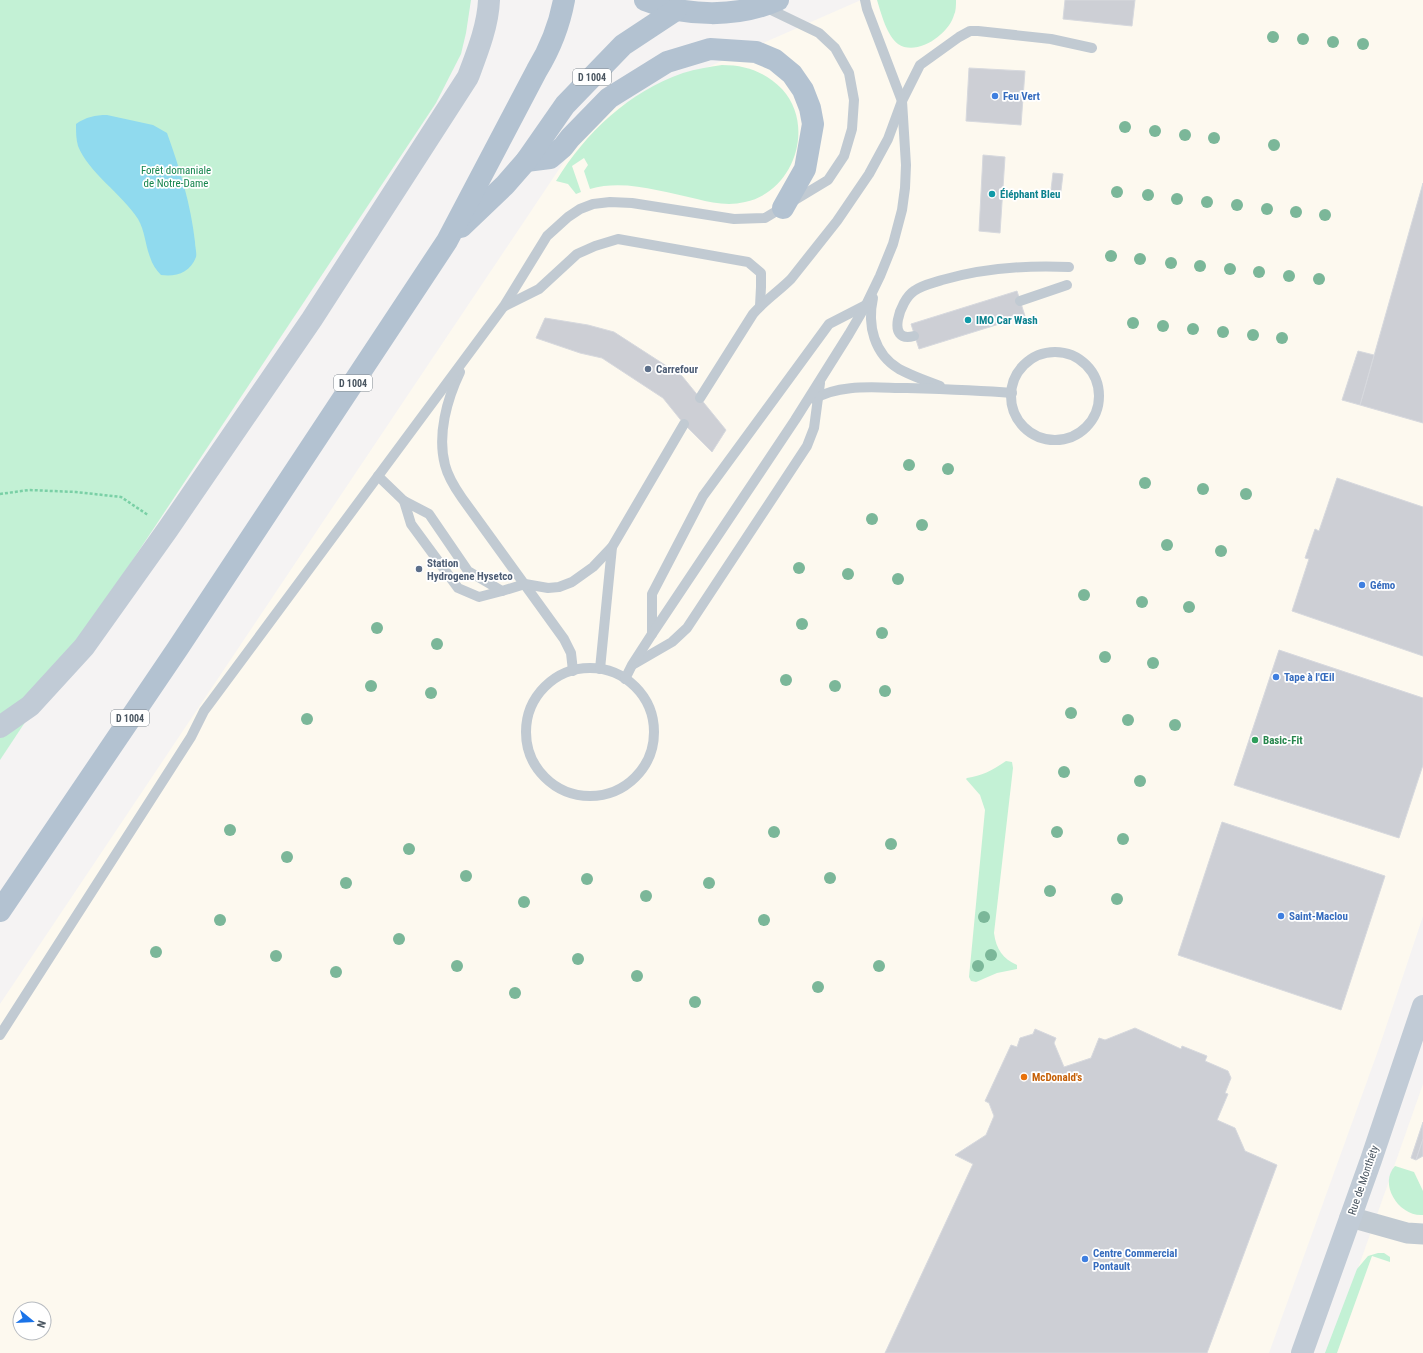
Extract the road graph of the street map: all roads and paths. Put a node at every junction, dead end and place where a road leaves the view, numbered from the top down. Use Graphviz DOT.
graph roads {
  1 [pos="489,0"];
  2 [pos="564,0"];
  3 [pos="645,0"];
  4 [pos="865,0"];
  5 [pos="770,3"];
  6 [pos="676,10"];
  7 [pos="1092,48"];
  8 [pos="902,101"];
  9 [pos="526,161"];
  10 [pos="783,208"];
  11 [pos="447,241"];
  12 [pos="889,255"];
  13 [pos="1069,267"];
  14 [pos="1067,285"];
  15 [pos="1020,301"];
  16 [pos="866,305"];
  17 [pos="504,306"];
  18 [pos="760,306"];
  19 [pos="914,336"];
  20 [pos="472,349"];
  21 [pos="820,380"];
  22 [pos="945,389"];
  23 [pos="1012,393"];
  24 [pos="818,397"];
  25 [pos="700,398"];
  26 [pos="795,420"];
  27 [pos="684,424"];
  28 [pos="378,476"];
  29 [pos="0,494"];
  30 [pos="404,501"];
  31 [pos="168,529"];
  32 [pos="612,547"];
  33 [pos="525,584"];
  34 [pos="502,591"];
  35 [pos="652,634"];
  36 [pos="632,665"];
  37 [pos="600,669"];
  38 [pos="573,670"];
  39 [pos="625,679"];
  40 [pos="0,727"];
  41 [pos="0,911"];
  42 [pos="1423,1006"];
  43 [pos="0,1035"];
  44 [pos="1350,1217"];
  45 [pos="1423,1234"];
  46 [pos="1302,1353"];
  1 -- 31 [label="street"];
  2 -- 11 [label="main road, D 1004"];
  3 -- 6 [label="main road"];
  4 -- 8 [label="lane"];
  5 -- 6 [label="main road"];
  5 -- 10 [label="lane"];
  6 -- 9 [label="main road, D 1004"];
  7 -- 8 [label="lane"];
  8 -- 12 [label="lane"];
  8 -- 18 [label="lane"];
  9 -- 10 [label="main road"];
  9 -- 11 [label="main road, D 1004"];
  10 -- 17 [label="lane"];
  11 -- 41 [label="main road, D 1004"];
  12 -- 16 [label="lane"];
  12 -- 22 [label="lane"];
  13 -- 19 [label="lane"];
  14 -- 15 [label="lane"];
  16 -- 21 [label="lane"];
  16 -- 35 [label="lane"];
  17 -- 18 [label="lane"];
  17 -- 20 [label="lane"];
  18 -- 25 [label="lane"];
  20 -- 28 [label="lane"];
  20 -- 33 [label="lane"];
  21 -- 24 [label="lane"];
  21 -- 26 [label="lane"];
  22 -- 23 [label="lane"];
  22 -- 24 [label="lane"];
  23 -- 23 [label="lane"];
  24 -- 26 [label="lane"];
  24 -- 36 [label="lane"];
  26 -- 35 [label="lane"];
  27 -- 32 [label="lane"];
  28 -- 30 [label="lane"];
  28 -- 43 [label="lane"];
  29 -- 31 [label="path"];
  30 -- 34 [label="lane"];
  30 -- 34 [label="lane"];
  31 -- 40 [label="street"];
  32 -- 33 [label="lane"];
  32 -- 37 [label="lane"];
  33 -- 34 [label="lane"];
  33 -- 38 [label="lane"];
  35 -- 36 [label="lane"];
  36 -- 39 [label="lane"];
  37 -- 38 [label="lane"];
  37 -- 39 [label="lane"];
  38 -- 39 [label="lane"];
  42 -- 44 [label="street, Rue de Monthéty"];
  44 -- 45 [label="street"];
  44 -- 46 [label="street, Rue de Monthéty"];
}
